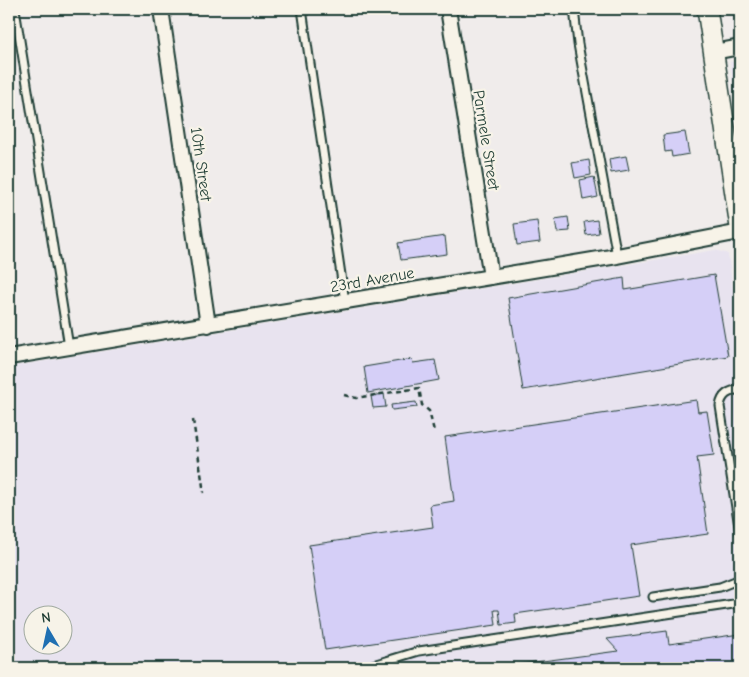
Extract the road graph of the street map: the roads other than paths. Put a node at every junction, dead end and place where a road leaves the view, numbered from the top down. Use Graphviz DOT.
graph roads {
  1 [pos="15,9"];
  2 [pos="161,9"];
  3 [pos="302,9"];
  4 [pos="448,9"];
  5 [pos="574,9"];
  6 [pos="707,9"];
  7 [pos="740,47"];
  8 [pos="714,52"];
  9 [pos="740,227"];
  10 [pos="740,232"];
  11 [pos="617,256"];
  12 [pos="491,277"];
  13 [pos="345,302"];
  14 [pos="208,325"];
  15 [pos="68,347"];
  16 [pos="9,357"];
  17 [pos="740,389"];
  18 [pos="740,533"];
  19 [pos="740,579"];
  20 [pos="652,597"];
  21 [pos="740,603"];
  22 [pos="363,668"];
  1 -- 15 [label="lane"];
  2 -- 14 [label="street, 10th Street"];
  3 -- 13 [label="lane"];
  4 -- 12 [label="street, Parmele Street"];
  5 -- 11 [label="lane"];
  6 -- 8 [label="main road"];
  7 -- 8 [label="street"];
  8 -- 9 [label="main road"];
  10 -- 11 [label="street, 23rd Avenue"];
  11 -- 12 [label="street, 23rd Avenue"];
  12 -- 13 [label="street, 23rd Avenue"];
  13 -- 14 [label="street, 23rd Avenue"];
  14 -- 15 [label="street, 23rd Avenue"];
  15 -- 16 [label="street, 23rd Avenue"];
  17 -- 18 [label="lane"];
  19 -- 20 [label="lane"];
  21 -- 22 [label="lane"];
}
